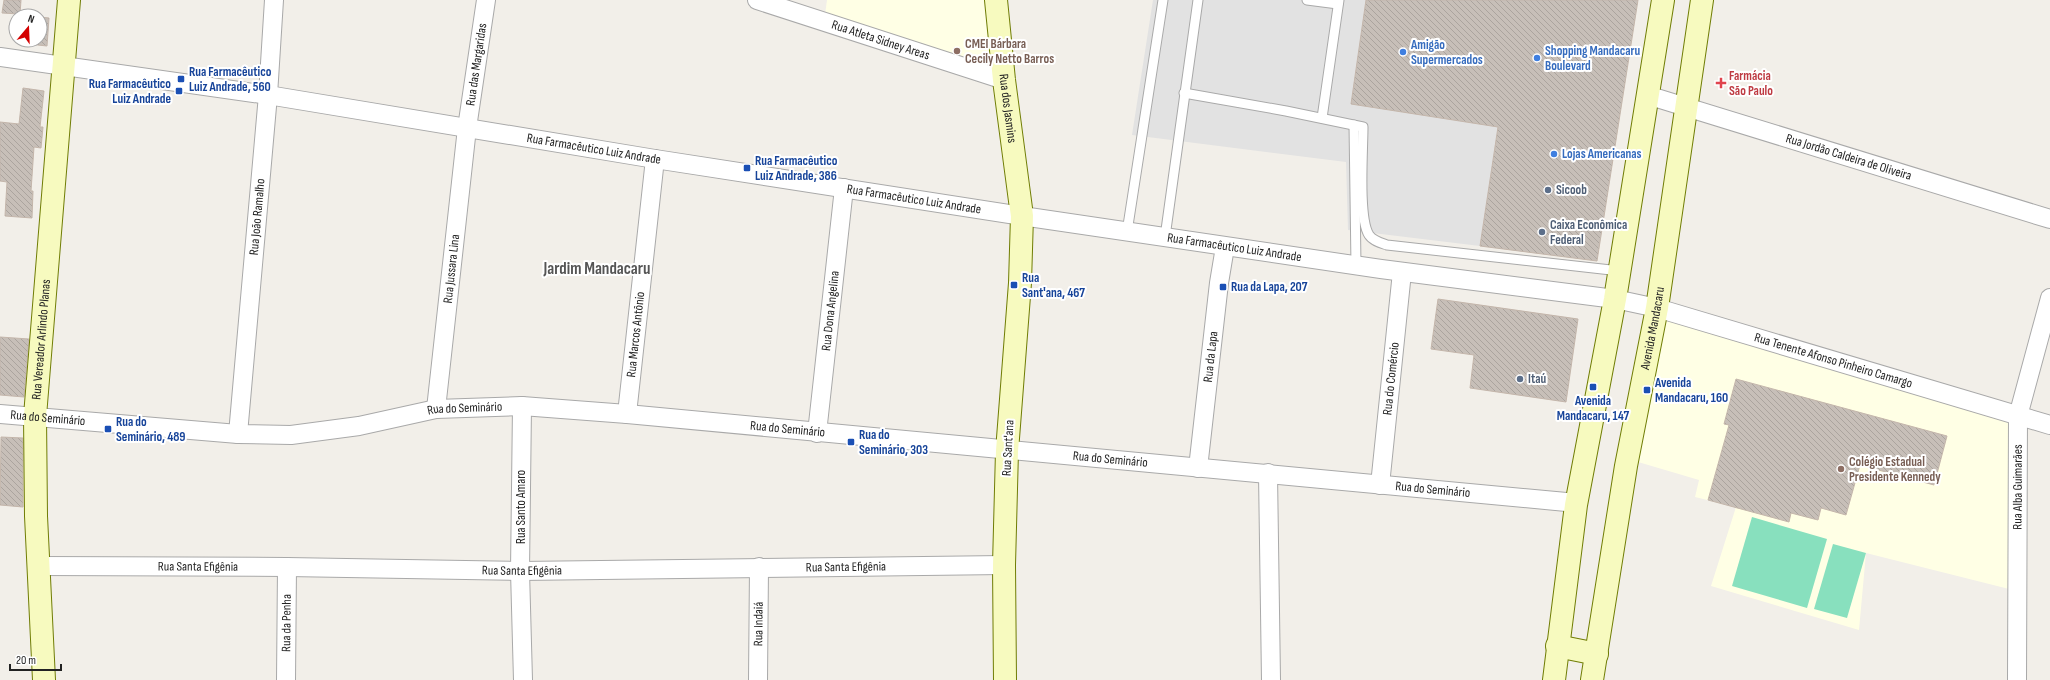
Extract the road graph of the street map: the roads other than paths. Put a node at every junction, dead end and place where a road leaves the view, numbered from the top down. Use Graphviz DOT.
graph roads {
  1 [pos="70,0"];
  2 [pos="274,0"];
  3 [pos="486,0"];
  4 [pos="757,0"];
  5 [pos="996,0"];
  6 [pos="1163,0"];
  7 [pos="1198,0"];
  8 [pos="1307,0"];
  9 [pos="1663,0"];
  10 [pos="1702,0"];
  11 [pos="1338,2"];
  12 [pos="0,57"];
  13 [pos="64,65"];
  14 [pos="1004,80"];
  15 [pos="1184,93"];
  16 [pos="268,95"];
  17 [pos="1648,95"];
  18 [pos="1687,107"];
  19 [pos="1322,118"];
  20 [pos="1354,125"];
  21 [pos="467,128"];
  22 [pos="655,159"];
  23 [pos="844,188"];
  24 [pos="1022,216"];
  25 [pos="2050,219"];
  26 [pos="1127,232"];
  27 [pos="1165,237"];
  28 [pos="1225,246"];
  29 [pos="1356,265"];
  30 [pos="1620,271"];
  31 [pos="1402,272"];
  32 [pos="2050,298"];
  33 [pos="1615,299"];
  34 [pos="1657,308"];
  35 [pos="522,406"];
  36 [pos="436,409"];
  37 [pos="0,414"];
  38 [pos="627,414"];
  39 [pos="36,416"];
  40 [pos="2018,416"];
  41 [pos="2050,425"];
  42 [pos="817,433"];
  43 [pos="238,434"];
  44 [pos="1007,451"];
  45 [pos="1198,468"];
  46 [pos="1268,473"];
  47 [pos="1380,485"];
  48 [pos="1577,503"];
  49 [pos="1004,565"];
  50 [pos="40,566"];
  51 [pos="287,567"];
  52 [pos="759,567"];
  53 [pos="520,571"];
  54 [pos="1558,646"];
  55 [pos="1597,654"];
  56 [pos="44,680"];
  57 [pos="286,680"];
  58 [pos="523,680"];
  59 [pos="758,680"];
  60 [pos="1005,680"];
  61 [pos="1271,680"];
  62 [pos="1554,680"];
  63 [pos="1592,680"];
  64 [pos="2017,680"];
  1 -- 13 [label="main road, Rua Vereador Arlindo Planas"];
  2 -- 16 [label="street, Rua João Ramalho"];
  3 -- 21 [label="street, Rua das Margaridas"];
  4 -- 14 [label="street, Rua Atleta Sidney Areas"];
  5 -- 14 [label="main road, Rua dos Jasmins"];
  6 -- 26 [label="lane"];
  7 -- 15 [label="lane"];
  8 -- 11 [label="lane"];
  9 -- 17 [label="main road"];
  10 -- 18 [label="main road, Avenida Mandacaru"];
  11 -- 19 [label="lane"];
  12 -- 13 [label="street, Rua Farmacêutico Luiz Andrade"];
  13 -- 16 [label="street, Rua Farmacêutico Luiz Andrade"];
  13 -- 39 [label="main road, Rua Vereador Arlindo Planas"];
  14 -- 24 [label="main road, Rua dos Jasmins"];
  15 -- 19 [label="lane"];
  15 -- 27 [label="lane"];
  16 -- 21 [label="street, Rua Farmacêutico Luiz Andrade"];
  16 -- 43 [label="street, Rua João Ramalho"];
  17 -- 18 [label="street, Rua Jordão Caldeira de Oliveira"];
  17 -- 30 [label="main road"];
  18 -- 25 [label="street, Rua Jordão Caldeira de Oliveira"];
  18 -- 34 [label="main road, Avenida Mandacaru"];
  19 -- 20 [label="lane"];
  20 -- 29 [label="lane"];
  20 -- 30 [label="lane"];
  21 -- 22 [label="street, Rua Farmacêutico Luiz Andrade"];
  21 -- 36 [label="street, Rua Jussara Lina"];
  22 -- 23 [label="street, Rua Farmacêutico Luiz Andrade"];
  22 -- 38 [label="street, Rua Marcos Antônio"];
  23 -- 24 [label="street, Rua Farmacêutico Luiz Andrade"];
  23 -- 42 [label="street, Rua Dona Angelina"];
  24 -- 26 [label="street, Rua Farmacêutico Luiz Andrade"];
  24 -- 44 [label="main road, Rua Sant'ana"];
  26 -- 27 [label="street, Rua Farmacêutico Luiz Andrade"];
  27 -- 28 [label="street, Rua Farmacêutico Luiz Andrade"];
  28 -- 29 [label="street, Rua Farmacêutico Luiz Andrade"];
  28 -- 45 [label="street, Rua da Lapa"];
  29 -- 31 [label="street, Rua Farmacêutico Luiz Andrade"];
  30 -- 33 [label="main road"];
  31 -- 33 [label="street, Rua Farmacêutico Luiz Andrade"];
  31 -- 47 [label="street, Rua do Comércio"];
  32 -- 40 [label="street, Rua Alba Guimarães"];
  33 -- 34 [label="street, Rua Tenente Afonso Pinheiro Camargo"];
  33 -- 48 [label="main road"];
  34 -- 40 [label="street, Rua Tenente Afonso Pinheiro Camargo"];
  34 -- 55 [label="main road, Avenida Mandacaru"];
  35 -- 36 [label="street, Rua do Seminário"];
  35 -- 38 [label="street, Rua do Seminário"];
  35 -- 53 [label="street, Rua Santo Amaro"];
  36 -- 43 [label="street, Rua do Seminário"];
  37 -- 39 [label="street, Rua do Seminário"];
  38 -- 42 [label="street, Rua do Seminário"];
  39 -- 43 [label="street, Rua do Seminário"];
  39 -- 50 [label="main road, Rua Vereador Arlindo Planas"];
  40 -- 41 [label="street, Rua Tenente Afonso Pinheiro Camargo"];
  40 -- 64 [label="street, Rua Alba Guimarães"];
  42 -- 44 [label="street, Rua do Seminário"];
  44 -- 45 [label="street, Rua do Seminário"];
  44 -- 49 [label="main road, Rua Sant'ana"];
  45 -- 46 [label="street, Rua do Seminário"];
  46 -- 47 [label="street, Rua do Seminário"];
  46 -- 61 [label="street"];
  47 -- 48 [label="street, Rua do Seminário"];
  48 -- 54 [label="main road"];
  49 -- 52 [label="street, Rua Santa Efigênia"];
  49 -- 60 [label="main road, Rua Sant'ana"];
  50 -- 51 [label="street, Rua Santa Efigênia"];
  50 -- 56 [label="main road, Rua Vereador Arlindo Planas"];
  51 -- 53 [label="street, Rua Santa Efigênia"];
  51 -- 57 [label="street, Rua da Penha"];
  52 -- 53 [label="street, Rua Santa Efigênia"];
  52 -- 59 [label="street, Rua Indaiá"];
  53 -- 58 [label="street, Rua Santo Amaro"];
  54 -- 55 [label="main road"];
  54 -- 62 [label="main road"];
  55 -- 63 [label="main road, Avenida Mandacaru"];
}
